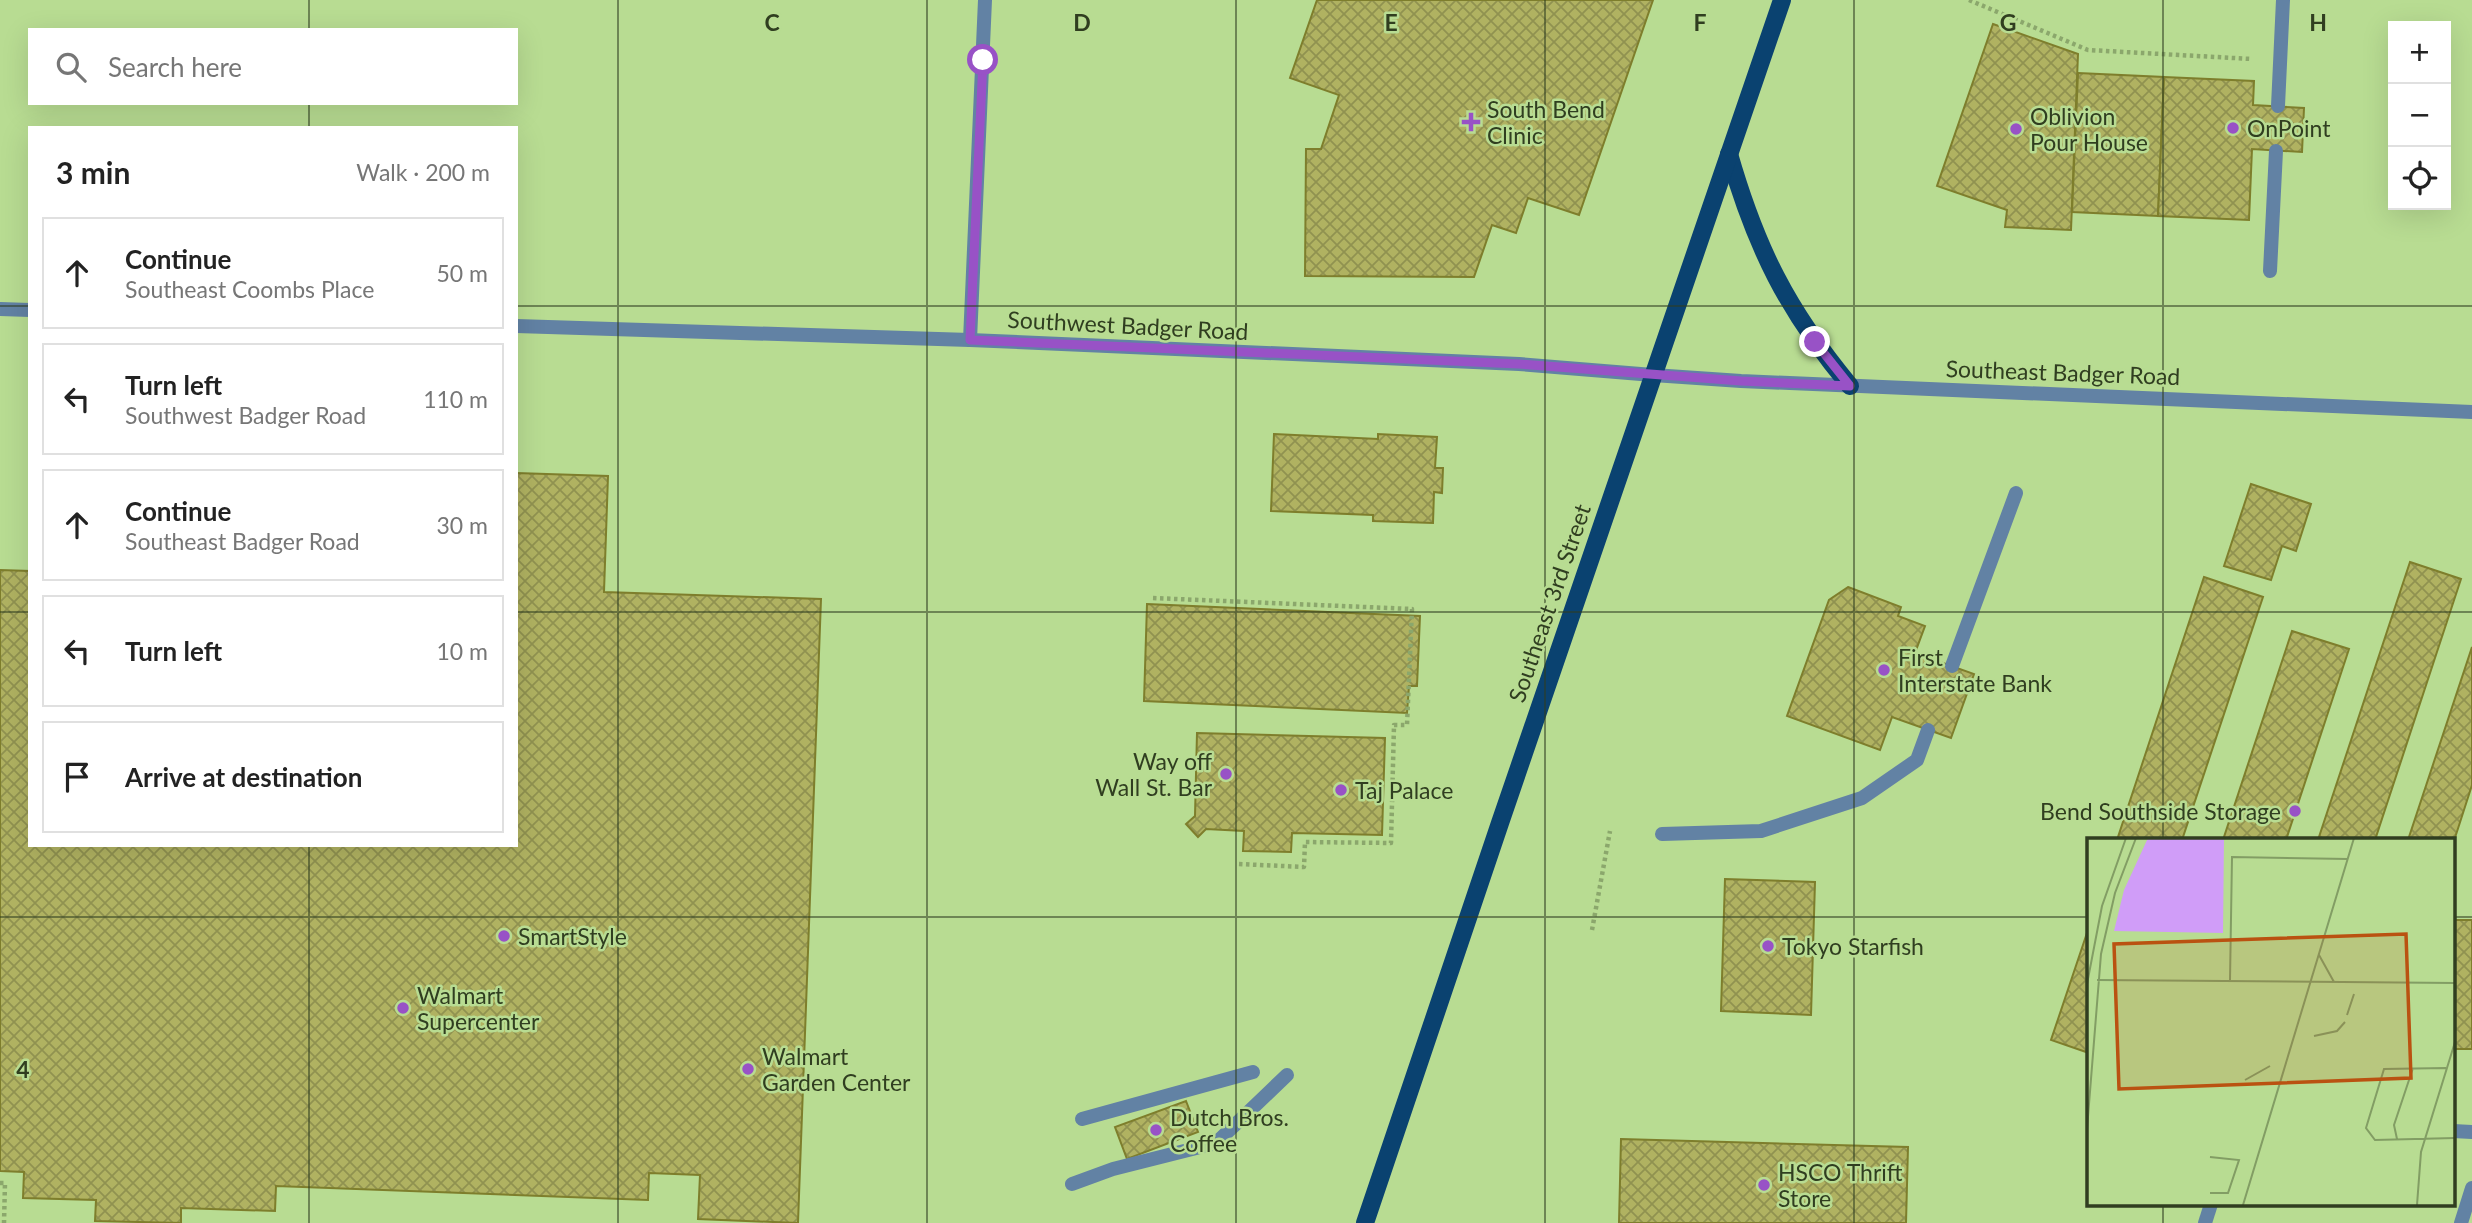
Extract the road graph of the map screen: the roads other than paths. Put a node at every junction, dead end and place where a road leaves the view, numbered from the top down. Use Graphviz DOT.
graph roads {
  1 [pos="985,0"];
  2 [pos="1782,0"];
  3 [pos="2283,0"];
  4 [pos="2278,106"];
  5 [pos="2276,151"];
  6 [pos="1729,154"];
  7 [pos="2270,271"];
  8 [pos="0,309"];
  9 [pos="28,310"];
  10 [pos="518,326"];
  11 [pos="970,340"];
  12 [pos="1653,374"];
  13 [pos="1850,386"];
  14 [pos="2472,412"];
  15 [pos="2016,493"];
  16 [pos="1952,666"];
  17 [pos="1928,730"];
  18 [pos="1662,834"];
  19 [pos="1253,1072"];
  20 [pos="1287,1075"];
  21 [pos="1082,1119"];
  22 [pos="2454,1130"];
  23 [pos="2472,1132"];
  24 [pos="1072,1184"];
  25 [pos="2472,1188"];
  26 [pos="2210,1206"];
  27 [pos="1365,1223"];
  28 [pos="2205,1223"];
  29 [pos="2461,1223"];
  1 -- 11 [label="street"];
  2 -- 6 [label="main road, Southeast 3rd Street"];
  3 -- 4 [label="street"];
  5 -- 7 [label="street"];
  6 -- 12 [label="main road, Southeast 3rd Street"];
  6 -- 13 [label="main road"];
  8 -- 9 [label="street"];
  10 -- 11 [label="street, Southwest Badger Road"];
  11 -- 12 [label="street, Southwest Badger Road"];
  12 -- 13 [label="street, Southeast Badger Road"];
  12 -- 27 [label="main road, Southeast 3rd Street"];
  13 -- 14 [label="street, Southeast Badger Road"];
  15 -- 16 [label="street"];
  17 -- 18 [label="street"];
  19 -- 21 [label="street"];
  20 -- 24 [label="street"];
  22 -- 23 [label="street"];
  25 -- 29 [label="street"];
  26 -- 28 [label="street"];
}
